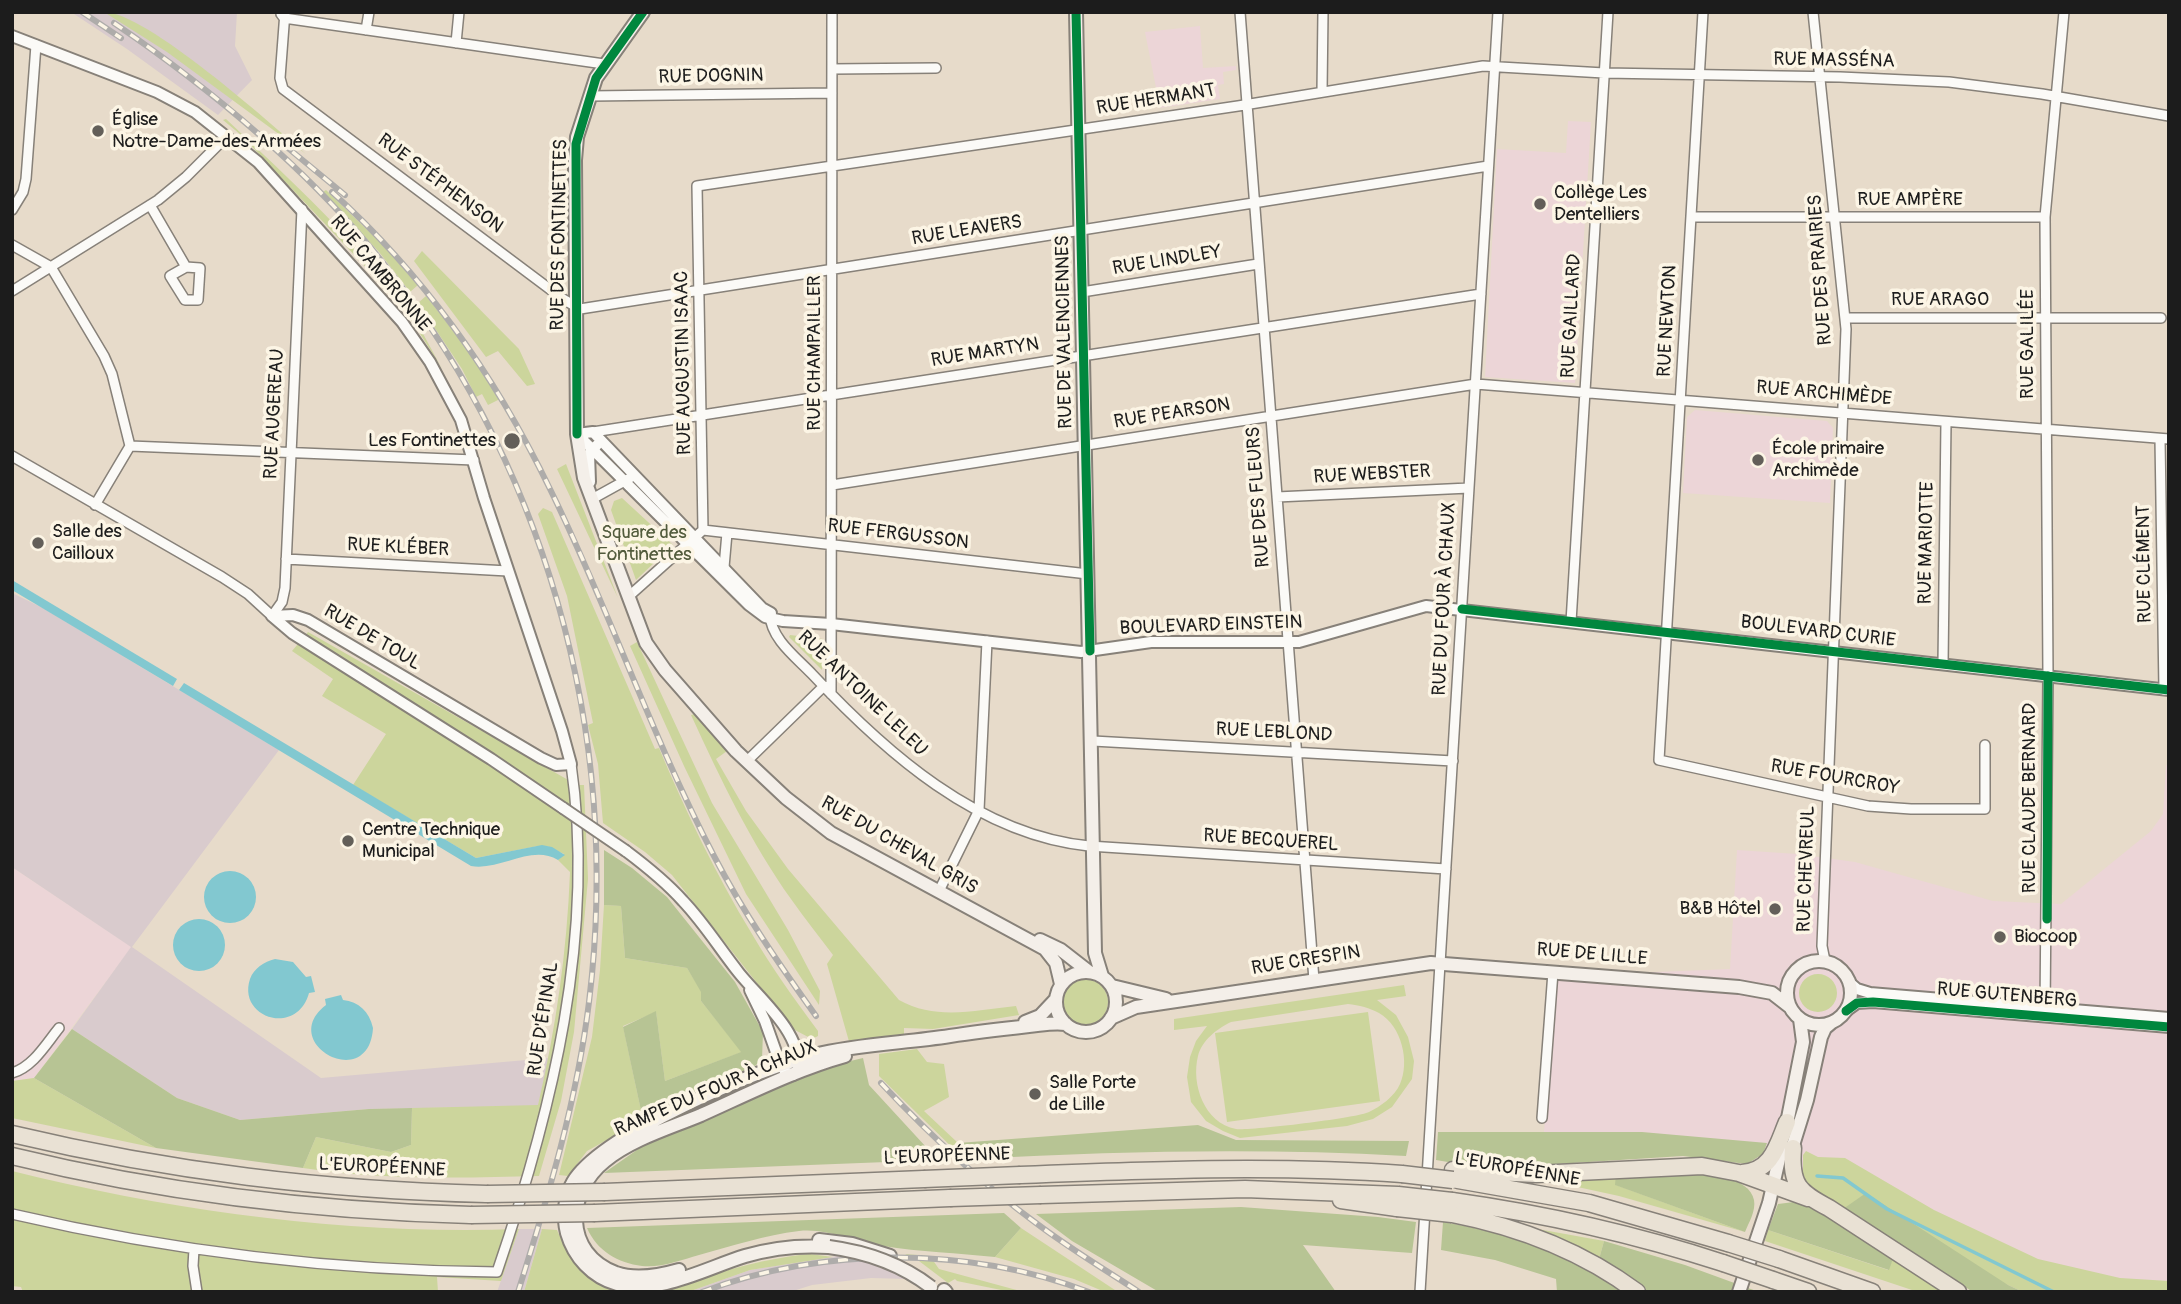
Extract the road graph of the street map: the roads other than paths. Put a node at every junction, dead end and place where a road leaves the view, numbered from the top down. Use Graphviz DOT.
graph roads {
  1 [pos="369,12"];
  2 [pos="459,12"];
  3 [pos="643,12"];
  4 [pos="832,12"];
  5 [pos="1076,12"];
  6 [pos="1240,12"];
  7 [pos="1323,12"];
  8 [pos="1498,12"];
  9 [pos="1608,12"];
  10 [pos="1703,12"];
  11 [pos="1813,12"];
  12 [pos="2064,12"];
  13 [pos="283,14"];
  14 [pos="366,30"];
  15 [pos="12,36"];
  16 [pos="456,43"];
  17 [pos="36,45"];
  18 [pos="604,64"];
  19 [pos="1495,66"];
  20 [pos="936,68"];
  21 [pos="832,69"];
  22 [pos="1604,72"];
  23 [pos="1700,75"];
  24 [pos="1820,78"];
  25 [pos="1322,92"];
  26 [pos="832,93"];
  27 [pos="590,96"];
  28 [pos="2056,97"];
  29 [pos="1247,104"];
  30 [pos="2169,116"];
  31 [pos="1079,130"];
  32 [pos="227,136"];
  33 [pos="833,165"];
  34 [pos="1489,166"];
  35 [pos="697,186"];
  36 [pos="1254,203"];
  37 [pos="150,205"];
  38 [pos="302,209"];
  39 [pos="12,210"];
  40 [pos="1692,217"];
  41 [pos="1835,217"];
  42 [pos="2045,217"];
  43 [pos="1081,230"];
  44 [pos="12,245"];
  45 [pos="1258,264"];
  46 [pos="51,267"];
  47 [pos="186,267"];
  48 [pos="833,270"];
  49 [pos="12,291"];
  50 [pos="701,291"];
  51 [pos="1082,292"];
  52 [pos="1481,294"];
  53 [pos="576,308"];
  54 [pos="1845,318"];
  55 [pos="2046,318"];
  56 [pos="2161,318"];
  57 [pos="1264,327"];
  58 [pos="1083,356"];
  59 [pos="1476,384"];
  60 [pos="1585,393"];
  61 [pos="832,394"];
  62 [pos="1681,400"];
  63 [pos="1843,414"];
  64 [pos="703,415"];
  65 [pos="1271,417"];
  66 [pos="1946,422"];
  67 [pos="2047,430"];
  68 [pos="593,432"];
  69 [pos="578,434"];
  70 [pos="2164,439"];
  71 [pos="598,445"];
  72 [pos="1084,445"];
  73 [pos="130,446"];
  74 [pos="291,453"];
  75 [pos="12,456"];
  76 [pos="474,460"];
  77 [pos="631,478"];
  78 [pos="832,485"];
  79 [pos="1469,488"];
  80 [pos="1277,497"];
  81 [pos="592,499"];
  82 [pos="95,505"];
  83 [pos="727,533"];
  84 [pos="696,537"];
  85 [pos="832,544"];
  86 [pos="286,559"];
  87 [pos="724,567"];
  88 [pos="508,571"];
  89 [pos="1088,574"];
  90 [pos="628,597"];
  91 [pos="1462,609"];
  92 [pos="272,616"];
  93 [pos="770,616"];
  94 [pos="1570,621"];
  95 [pos="831,624"];
  96 [pos="1667,633"];
  97 [pos="987,641"];
  98 [pos="1289,643"];
  99 [pos="1090,651"];
  100 [pos="1834,652"];
  101 [pos="653,655"];
  102 [pos="1943,664"];
  103 [pos="2048,676"];
  104 [pos="827,690"];
  105 [pos="2166,690"];
  106 [pos="1093,741"];
  107 [pos="1985,746"];
  108 [pos="1297,752"];
  109 [pos="1660,760"];
  110 [pos="747,761"];
  111 [pos="1453,761"];
  112 [pos="571,764"];
  113 [pos="1827,798"];
  114 [pos="979,810"];
  115 [pos="1094,847"];
  116 [pos="1305,860"];
  117 [pos="1446,869"];
  118 [pos="939,891"];
  119 [pos="1020,934"];
  120 [pos="1825,961"];
  121 [pos="1442,963"];
  122 [pos="1088,971"];
  123 [pos="1553,972"];
  124 [pos="741,975"];
  125 [pos="1102,976"];
  126 [pos="1791,978"];
  127 [pos="1314,980"];
  128 [pos="1850,983"];
  129 [pos="1061,984"];
  130 [pos="1112,986"];
  131 [pos="1739,987"];
  132 [pos="1055,1000"];
  133 [pos="1177,1000"];
  134 [pos="1790,1007"];
  135 [pos="1846,1011"];
  136 [pos="2045,1012"];
  137 [pos="1111,1018"];
  138 [pos="2169,1018"];
  139 [pos="1800,1019"];
  140 [pos="1834,1021"];
  141 [pos="1066,1024"];
  142 [pos="2169,1027"];
  143 [pos="59,1028"];
  144 [pos="1000,1029"];
  145 [pos="910,1042"];
  146 [pos="799,1059"];
  147 [pos="781,1066"];
  148 [pos="12,1073"];
  149 [pos="795,1074"];
  150 [pos="1542,1118"];
  151 [pos="1787,1122"];
  152 [pos="12,1134"];
  153 [pos="1793,1148"];
  154 [pos="12,1156"];
  155 [pos="1740,1173"];
  156 [pos="1453,1175"];
  157 [pos="1775,1185"];
  158 [pos="1808,1198"];
  159 [pos="1452,1207"];
  160 [pos="12,1214"];
  161 [pos="194,1249"];
  162 [pos="940,1290"];
  163 [pos="197,1292"];
  164 [pos="1420,1292"];
  165 [pos="1637,1292"];
  166 [pos="1739,1292"];
  167 [pos="1808,1292"];
  168 [pos="1872,1292"];
  169 [pos="1958,1292"];
  1 -- 14 [label="street"];
  2 -- 16 [label="street"];
  3 -- 18 [label="main road, RUE DES FONTINETTES"];
  4 -- 21 [label="street, RUE CHAMPAILLER"];
  5 -- 31 [label="main road, RUE DE VALENCIENNES"];
  6 -- 29 [label="street, RUE DES FLEURS"];
  7 -- 25 [label="street"];
  8 -- 19 [label="street, RUE DU FOUR À CHAUX"];
  9 -- 22 [label="street, RUE GAILLARD"];
  10 -- 23 [label="street, RUE NEWTON"];
  11 -- 24 [label="street, RUE DES PRAIRIES"];
  12 -- 28 [label="street, RUE GALILÉE"];
  13 -- 14 [label="street"];
  13 -- 53 [label="street, RUE STÉPHENSON"];
  14 -- 16 [label="street"];
  15 -- 17 [label="street, RUE CAMBRONNE"];
  16 -- 18 [label="street"];
  17 -- 32 [label="street, RUE CAMBRONNE"];
  17 -- 39 [label="street"];
  18 -- 27 [label="main road, RUE DES FONTINETTES"];
  19 -- 22 [label="street, RUE MASSÉNA"];
  19 -- 25 [label="street, RUE HERMANT"];
  19 -- 34 [label="street, RUE DU FOUR À CHAUX"];
  20 -- 21 [label="street"];
  21 -- 26 [label="street, RUE CHAMPAILLER"];
  22 -- 23 [label="street, RUE MASSÉNA"];
  22 -- 60 [label="street, RUE GAILLARD"];
  23 -- 24 [label="street, RUE MASSÉNA"];
  23 -- 40 [label="street, RUE NEWTON"];
  24 -- 28 [label="street, RUE MASSÉNA"];
  24 -- 41 [label="street, RUE DES PRAIRIES"];
  25 -- 29 [label="street, RUE HERMANT"];
  26 -- 27 [label="street, RUE DOGNIN"];
  26 -- 33 [label="street, RUE CHAMPAILLER"];
  27 -- 53 [label="main road, RUE DES FONTINETTES"];
  28 -- 30 [label="street, RUE MASSÉNA"];
  28 -- 42 [label="street, RUE GALILÉE"];
  29 -- 31 [label="street, RUE HERMANT"];
  29 -- 36 [label="street, RUE DES FLEURS"];
  31 -- 33 [label="street, RUE HERMANT"];
  31 -- 43 [label="main road, RUE DE VALENCIENNES"];
  32 -- 37 [label="street"];
  32 -- 38 [label="street, RUE CAMBRONNE"];
  33 -- 35 [label="street, RUE HERMANT"];
  33 -- 48 [label="street, RUE CHAMPAILLER"];
  34 -- 36 [label="street, RUE LEAVERS"];
  34 -- 52 [label="street, RUE DU FOUR À CHAUX"];
  35 -- 50 [label="street, RUE AUGUSTIN ISAAC"];
  36 -- 43 [label="street, RUE LEAVERS"];
  36 -- 45 [label="street, RUE DES FLEURS"];
  37 -- 46 [label="street"];
  37 -- 47 [label="street"];
  38 -- 74 [label="street, RUE AUGEREAU"];
  38 -- 76 [label="street, RUE CAMBRONNE"];
  40 -- 41 [label="street, RUE AMPÈRE"];
  40 -- 62 [label="street, RUE NEWTON"];
  41 -- 42 [label="street, RUE AMPÈRE"];
  41 -- 54 [label="street, RUE DES PRAIRIES"];
  42 -- 55 [label="street, RUE GALILÉE"];
  43 -- 48 [label="street, RUE LEAVERS"];
  43 -- 51 [label="main road, RUE DE VALENCIENNES"];
  44 -- 46 [label="street"];
  45 -- 51 [label="street, RUE LINDLEY"];
  45 -- 57 [label="street, RUE DES FLEURS"];
  46 -- 49 [label="street"];
  46 -- 73 [label="street"];
  48 -- 50 [label="street, RUE LEAVERS"];
  48 -- 61 [label="street, RUE CHAMPAILLER"];
  50 -- 53 [label="street, RUE LEAVERS"];
  50 -- 64 [label="street, RUE AUGUSTIN ISAAC"];
  51 -- 58 [label="main road, RUE DE VALENCIENNES"];
  52 -- 57 [label="street, RUE MARTYN"];
  52 -- 59 [label="street, RUE DU FOUR À CHAUX"];
  53 -- 69 [label="main road, RUE DES FONTINETTES"];
  54 -- 55 [label="street, RUE ARAGO"];
  54 -- 63 [label="street, RUE DES PRAIRIES"];
  55 -- 56 [label="street, RUE ARAGO"];
  55 -- 67 [label="street, RUE GALILÉE"];
  57 -- 58 [label="street, RUE MARTYN"];
  57 -- 65 [label="street, RUE DES FLEURS"];
  58 -- 61 [label="street, RUE MARTYN"];
  58 -- 72 [label="main road, RUE DE VALENCIENNES"];
  59 -- 60 [label="street, RUE ARCHIMÈDE"];
  59 -- 65 [label="street, RUE PEARSON"];
  59 -- 79 [label="street, RUE DU FOUR À CHAUX"];
  60 -- 62 [label="street, RUE ARCHIMÈDE"];
  60 -- 94 [label="street, RUE GAILLARD"];
  61 -- 64 [label="street, RUE MARTYN"];
  61 -- 78 [label="street, RUE CHAMPAILLER"];
  62 -- 63 [label="street, RUE ARCHIMÈDE"];
  62 -- 96 [label="street, RUE NEWTON"];
  63 -- 66 [label="street, RUE ARCHIMÈDE"];
  63 -- 100 [label="street, RUE DES PRAIRIES"];
  64 -- 68 [label="street, RUE MARTYN"];
  64 -- 84 [label="street, RUE AUGUSTIN ISAAC"];
  65 -- 72 [label="street, RUE PEARSON"];
  65 -- 80 [label="street, RUE DES FLEURS"];
  66 -- 67 [label="street, RUE ARCHIMÈDE"];
  66 -- 102 [label="street, RUE MARIOTTE"];
  67 -- 70 [label="street, RUE ARCHIMÈDE"];
  67 -- 103 [label="street, RUE GALILÉE"];
  68 -- 69 [label="street, RUE MARTYN"];
  68 -- 71 [label="street"];
  69 -- 71 [label="street"];
  69 -- 81 [label="main road, RUE DES FONTINETTES"];
  70 -- 105 [label="street, RUE CLÉMENT"];
  71 -- 77 [label="street"];
  71 -- 81 [label="street, RUE DES FONTINETTES"];
  72 -- 78 [label="street, RUE PEARSON"];
  72 -- 89 [label="main road, RUE DE VALENCIENNES"];
  73 -- 74 [label="street"];
  73 -- 82 [label="street"];
  74 -- 76 [label="street"];
  74 -- 86 [label="street, RUE AUGEREAU"];
  75 -- 82 [label="street"];
  76 -- 88 [label="street, RUE CAMBRONNE"];
  77 -- 81 [label="street"];
  77 -- 84 [label="street"];
  78 -- 85 [label="street, RUE CHAMPAILLER"];
  79 -- 80 [label="street, RUE WEBSTER"];
  79 -- 91 [label="street, RUE DU FOUR À CHAUX"];
  80 -- 98 [label="street, RUE DES FLEURS"];
  81 -- 90 [label="main road, RUE DES FONTINETTES"];
  82 -- 92 [label="street"];
  83 -- 84 [label="street, RUE FERGUSSON"];
  83 -- 85 [label="street, RUE FERGUSSON"];
  83 -- 87 [label="street"];
  84 -- 87 [label="street, RUE ANTOINE LELEU"];
  84 -- 90 [label="street"];
  84 -- 93 [label="street, RUE ANTOINE LELEU"];
  85 -- 89 [label="street, RUE FERGUSSON"];
  85 -- 95 [label="street, RUE CHAMPAILLER"];
  86 -- 88 [label="street, RUE KLÉBER"];
  86 -- 92 [label="street, RUE AUGEREAU"];
  87 -- 93 [label="street, RUE ANTOINE LELEU"];
  88 -- 112 [label="street, RUE CAMBRONNE"];
  89 -- 99 [label="main road, RUE DE VALENCIENNES"];
  90 -- 101 [label="main road, RUE DES FONTINETTES"];
  91 -- 94 [label="street, BOULEVARD CURIE"];
  91 -- 98 [label="street, BOULEVARD EINSTEIN"];
  91 -- 111 [label="street, RUE DU FOUR À CHAUX"];
  92 -- 112 [label="street, RUE DE TOUL"];
  92 -- 124 [label="street, bridge"];
  93 -- 95 [label="street, BOULEVARD EINSTEIN"];
  93 -- 104 [label="street, RUE ANTOINE LELEU"];
  94 -- 96 [label="street, BOULEVARD CURIE"];
  95 -- 97 [label="street, BOULEVARD EINSTEIN"];
  95 -- 104 [label="street, RUE CHAMPAILLER"];
  96 -- 100 [label="street, BOULEVARD CURIE"];
  96 -- 109 [label="street, RUE NEWTON"];
  97 -- 99 [label="street, BOULEVARD EINSTEIN"];
  97 -- 114 [label="street"];
  98 -- 99 [label="street, BOULEVARD EINSTEIN"];
  98 -- 108 [label="street, RUE DES FLEURS"];
  99 -- 106 [label="main road, RUE DE VALENCIENNES"];
  100 -- 102 [label="street, BOULEVARD CURIE"];
  100 -- 113 [label="street, RUE CHEVREUL"];
  101 -- 110 [label="main road, RUE DU CHEVAL GRIS"];
  102 -- 103 [label="street, BOULEVARD CURIE"];
  103 -- 105 [label="street, BOULEVARD CURIE"];
  103 -- 136 [label="street, RUE CLAUDE BERNARD"];
  104 -- 110 [label="street"];
  104 -- 114 [label="street, RUE ANTOINE LELEU"];
  106 -- 108 [label="street, RUE LEBLOND"];
  106 -- 115 [label="main road, RUE DE VALENCIENNES"];
  107 -- 113 [label="street, RUE FOURCROY"];
  108 -- 111 [label="street, RUE LEBLOND"];
  108 -- 116 [label="street, RUE DES FLEURS"];
  109 -- 113 [label="street, RUE FOURCROY"];
  110 -- 118 [label="main road, RUE DU CHEVAL GRIS"];
  111 -- 117 [label="street, RUE DU FOUR À CHAUX"];
  112 -- 161 [label="street, RUE D'ÉPINAL"];
  113 -- 120 [label="street, RUE CHEVREUL"];
  114 -- 115 [label="street, RUE ANTOINE LELEU"];
  114 -- 118 [label="street"];
  115 -- 116 [label="street, RUE BECQUEREL"];
  115 -- 125 [label="main road, RUE DE VALENCIENNES"];
  116 -- 117 [label="street, RUE BECQUEREL"];
  116 -- 127 [label="street, RUE DES FLEURS"];
  117 -- 121 [label="street, RUE DU FOUR À CHAUX"];
  118 -- 119 [label="main road, RUE DU CHEVAL GRIS"];
  119 -- 122 [label="main road, RUE DU CHEVAL GRIS"];
  119 -- 129 [label="main road, RUE DU CHEVAL GRIS"];
  120 -- 126 [label="main road"];
  120 -- 128 [label="main road"];
  121 -- 123 [label="main road, RUE DE LILLE"];
  121 -- 127 [label="main road, RUE CRESPIN"];
  121 -- 164 [label="street, RUE DU FOUR À CHAUX"];
  122 -- 125 [label="main road"];
  122 -- 129 [label="main road"];
  123 -- 131 [label="main road, RUE DE LILLE"];
  123 -- 150 [label="street"];
  124 -- 146 [label="street"];
  124 -- 147 [label="street"];
  125 -- 130 [label="main road"];
  126 -- 131 [label="main road, RUE DE LILLE"];
  126 -- 134 [label="main road"];
  127 -- 133 [label="main road, RUE CRESPIN"];
  128 -- 135 [label="main road"];
  128 -- 136 [label="street, RUE GUTENBERG"];
  129 -- 132 [label="main road"];
  130 -- 133 [label="main road, RUE CRESPIN"];
  130 -- 137 [label="main road"];
  131 -- 134 [label="main road, RUE DE LILLE"];
  132 -- 141 [label="main road"];
  132 -- 144 [label="main road"];
  133 -- 137 [label="main road, RUE CRESPIN"];
  134 -- 139 [label="main road"];
  135 -- 136 [label="street, RUE GUTENBERG"];
  135 -- 140 [label="main road"];
  136 -- 138 [label="street, RUE GUTENBERG"];
  136 -- 142 [label="street, RUE GUTENBERG"];
  137 -- 141 [label="main road"];
  139 -- 140 [label="main road"];
  139 -- 151 [label="main road"];
  140 -- 153 [label="main road"];
  141 -- 144 [label="main road"];
  143 -- 148 [label="street"];
  144 -- 145 [label="main road, RAMPE DU FOUR À CHAUX"];
  145 -- 146 [label="main road, RAMPE DU FOUR À CHAUX"];
  145 -- 149 [label="main road, RAMPE DU FOUR À CHAUX"];
  146 -- 147 [label="main road, RAMPE DU FOUR À CHAUX"];
  146 -- 149 [label="street"];
  147 -- 149 [label="street"];
  147 -- 162 [label="main road, RAMPE DU FOUR À CHAUX, bridge"];
  149 -- 162 [label="main road, RAMPE DU FOUR À CHAUX"];
  151 -- 155 [label="highway"];
  151 -- 157 [label="main road"];
  152 -- 156 [label="highway, L'EUROPÉENNE, bridge"];
  153 -- 157 [label="main road"];
  153 -- 158 [label="highway"];
  154 -- 159 [label="highway, bridge"];
  155 -- 156 [label="highway"];
  155 -- 157 [label="highway"];
  156 -- 168 [label="highway, L'EUROPÉENNE, bridge"];
  157 -- 158 [label="highway"];
  157 -- 166 [label="main road"];
  158 -- 169 [label="highway"];
  159 -- 165 [label="highway"];
  159 -- 167 [label="highway, L'EUROPÉENNE, bridge"];
  160 -- 161 [label="street"];
  161 -- 163 [label="street"];
}
